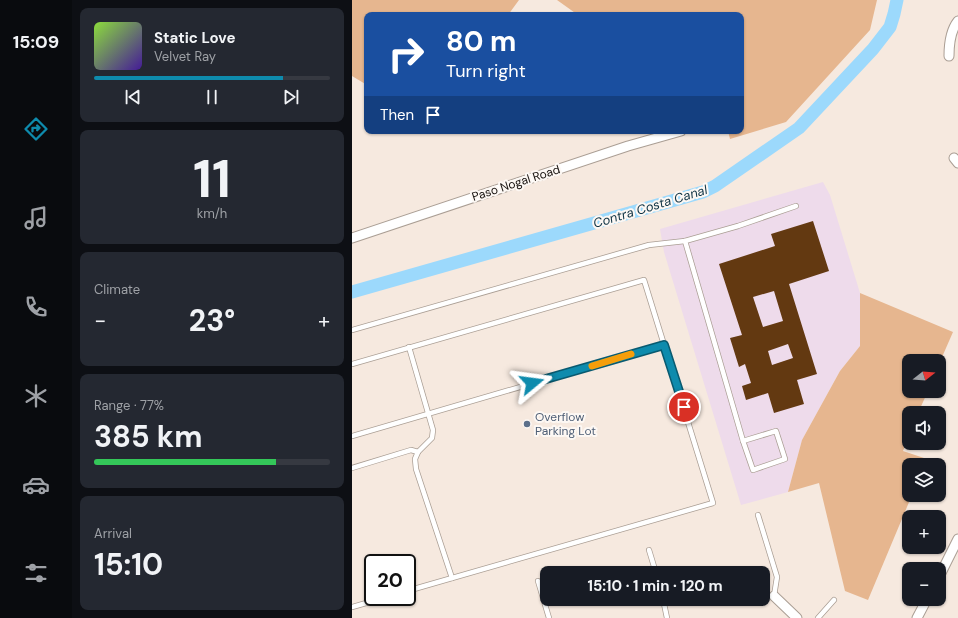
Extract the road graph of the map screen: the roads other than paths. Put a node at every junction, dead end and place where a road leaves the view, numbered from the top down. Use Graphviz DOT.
graph roads {
  1 [pos="958,21"];
  2 [pos="948,56"];
  3 [pos="670,134"];
  4 [pos="796,206"];
  5 [pos="352,238"];
  6 [pos="685,241"];
  7 [pos="352,330"];
  8 [pos="664,345"];
  9 [pos="409,348"];
  10 [pos="352,364"];
  11 [pos="428,414"];
  12 [pos="352,436"];
  13 [pos="743,442"];
  14 [pos="418,452"];
  15 [pos="352,468"];
  16 [pos="758,515"];
  17 [pos="958,540"];
  18 [pos="649,550"];
  19 [pos="946,563"];
  20 [pos="654,566"];
  21 [pos="452,578"];
  22 [pos="538,580"];
  23 [pos="416,588"];
  24 [pos="774,596"];
  25 [pos="834,600"];
  26 [pos="364,604"];
  27 [pos="664,606"];
  28 [pos="924,606"];
  29 [pos="352,607"];
  30 [pos="919,617"];
  31 [pos="550,618"];
  32 [pos="667,618"];
  33 [pos="797,618"];
  34 [pos="818,618"];
  1 -- 2 [label="street"];
  3 -- 5 [label="street, Paso Nogal Road"];
  4 -- 6 [label="lane"];
  6 -- 7 [label="lane"];
  6 -- 13 [label="lane"];
  8 -- 9 [label="lane"];
  8 -- 11 [label="lane"];
  8 -- 21 [label="lane"];
  9 -- 10 [label="lane"];
  9 -- 11 [label="lane"];
  11 -- 12 [label="lane"];
  11 -- 14 [label="lane"];
  13 -- 13 [label="lane"];
  14 -- 15 [label="lane"];
  14 -- 21 [label="lane"];
  16 -- 24 [label="lane"];
  17 -- 19 [label="street"];
  18 -- 20 [label="lane"];
  21 -- 23 [label="lane"];
  22 -- 31 [label="lane"];
  24 -- 33 [label="street"];
  25 -- 34 [label="lane"];
  26 -- 29 [label="lane"];
  27 -- 32 [label="lane"];
  28 -- 30 [label="street"];
}
